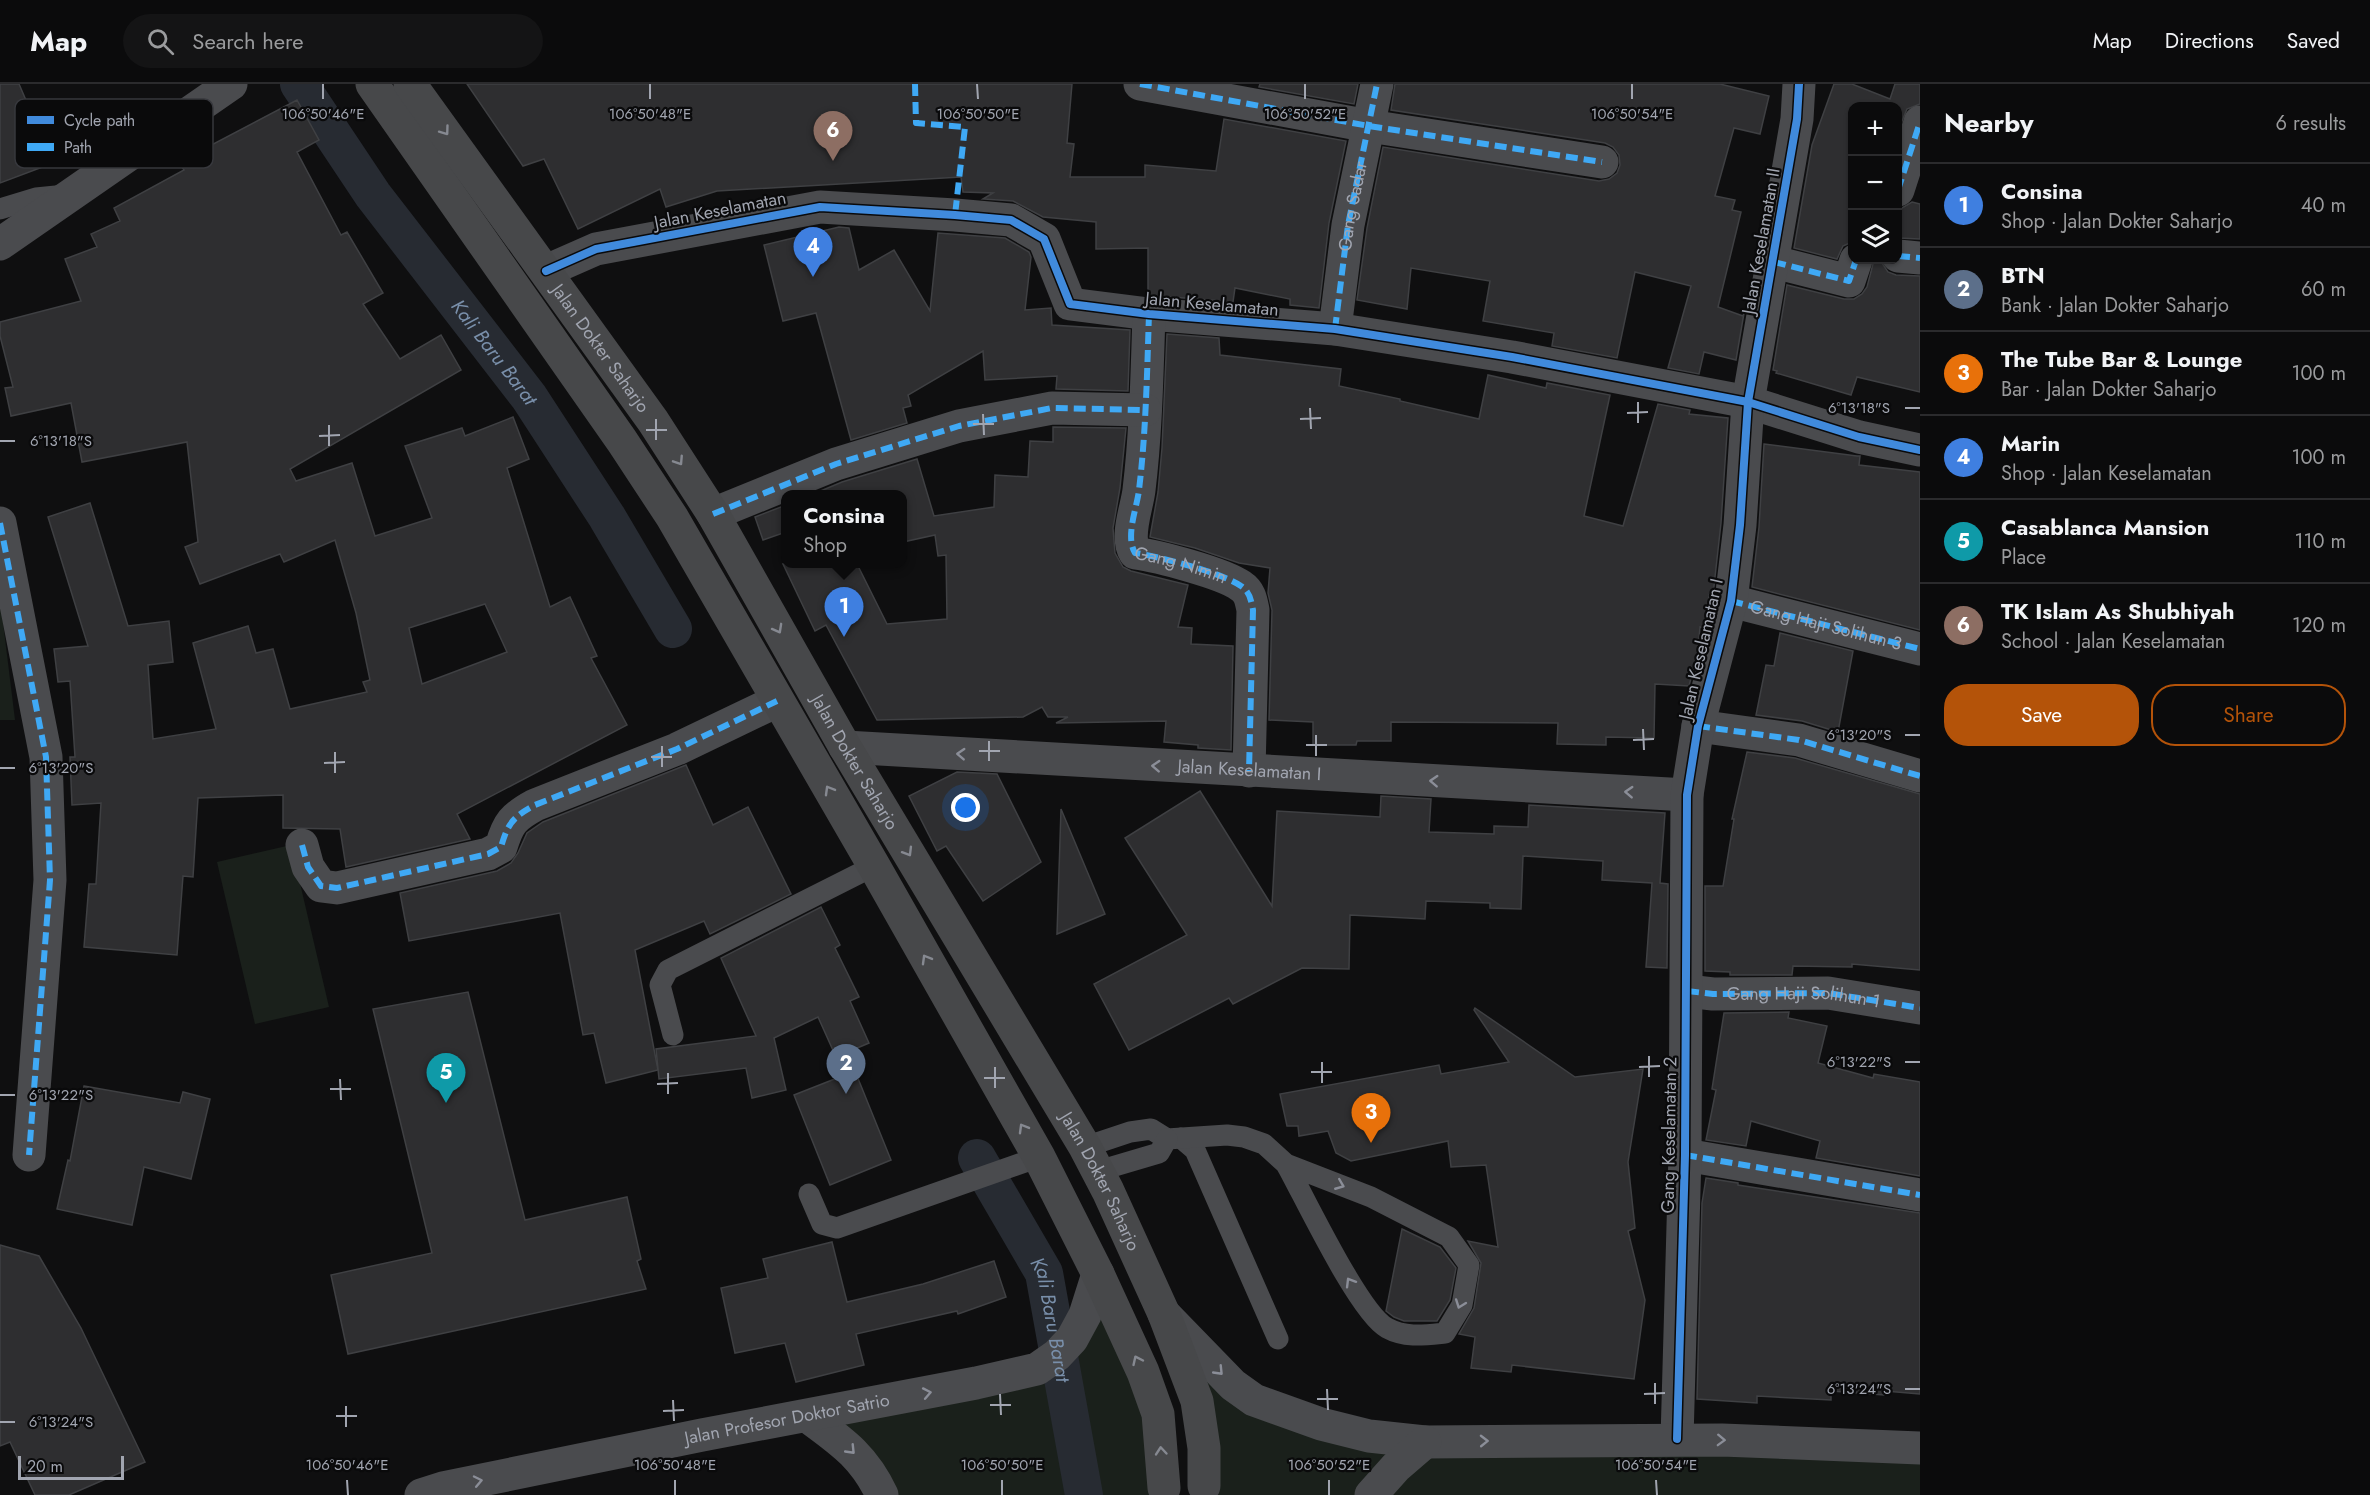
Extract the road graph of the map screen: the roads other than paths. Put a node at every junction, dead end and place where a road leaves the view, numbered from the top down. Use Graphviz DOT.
graph roads {
  1 [pos="231,84"];
  2 [pos="372,84"];
  3 [pos="410,84"];
  4 [pos="1140,84"];
  5 [pos="1377,84"];
  6 [pos="1799,84"];
  7 [pos="209,99"];
  8 [pos="1920,122"];
  9 [pos="1369,126"];
  10 [pos="1602,162"];
  11 [pos="109,168"];
  12 [pos="1902,178"];
  13 [pos="70,195"];
  14 [pos="0,209"];
  15 [pos="0,244"];
  16 [pos="1902,256"];
  17 [pos="1920,258"];
  18 [pos="1774,262"];
  19 [pos="1855,264"];
  20 [pos="546,271"];
  21 [pos="1149,314"];
  22 [pos="1335,329"];
  23 [pos="1748,402"];
  24 [pos="1145,410"];
  25 [pos="1920,450"];
  26 [pos="713,514"];
  27 [pos="0,523"];
  28 [pos="1731,601"];
  29 [pos="1920,649"];
  30 [pos="777,701"];
  31 [pos="1698,726"];
  32 [pos="845,747"];
  33 [pos="1248,771"];
  34 [pos="1920,776"];
  35 [pos="1687,795"];
  36 [pos="302,845"];
  37 [pos="874,866"];
  38 [pos="1687,991"];
  39 [pos="1920,1008"];
  40 [pos="673,1035"];
  41 [pos="1174,1138"];
  42 [pos="29,1155"];
  43 [pos="1685,1155"];
  44 [pos="1039,1157"];
  45 [pos="1091,1159"];
  46 [pos="1286,1164"];
  47 [pos="809,1194"];
  48 [pos="1920,1195"];
  49 [pos="1098,1274"];
  50 [pos="1164,1314"];
  51 [pos="1278,1339"];
  52 [pos="807,1416"];
  53 [pos="1677,1439"];
  54 [pos="1425,1442"];
  55 [pos="1920,1449"];
  56 [pos="1204,1486"];
  57 [pos="1164,1488"];
  58 [pos="421,1495"];
  59 [pos="882,1495"];
  60 [pos="1371,1495"];
  1 -- 7 [label="street"];
  2 -- 30 [label="main road, Jalan Dokter Saharjo"];
  3 -- 20 [label="main road, Jalan Dokter Saharjo, one-way"];
  4 -- 9 [label="street"];
  5 -- 9 [label="street, Gang Sadar"];
  6 -- 18 [label="street, Jalan Keselamatan II"];
  8 -- 12 [label="street"];
  9 -- 10 [label="street"];
  9 -- 22 [label="street, Gang Sadar"];
  11 -- 13 [label="street"];
  13 -- 14 [label="lane"];
  13 -- 15 [label="street"];
  16 -- 17 [label="street"];
  18 -- 19 [label="street"];
  18 -- 23 [label="street, Jalan Keselamatan II"];
  20 -- 21 [label="street, Jalan Keselamatan"];
  20 -- 26 [label="main road, Jalan Dokter Saharjo, one-way"];
  21 -- 22 [label="street, Jalan Keselamatan"];
  21 -- 24 [label="street, Gang Nimin"];
  22 -- 23 [label="street, Jalan Keselamatan"];
  23 -- 25 [label="street, Jalan Keselamatan"];
  23 -- 28 [label="street, Jalan Keselamatan I"];
  24 -- 26 [label="street"];
  24 -- 33 [label="street, Gang Nimin"];
  26 -- 32 [label="main road, Jalan Dokter Saharjo, one-way"];
  27 -- 42 [label="street"];
  28 -- 29 [label="street, Gang Haji Solihun 3"];
  28 -- 31 [label="street, Jalan Keselamatan I"];
  30 -- 36 [label="street"];
  37 -- 30 [label="main road, Jalan Dokter Saharjo, one-way"];
  31 -- 34 [label="street"];
  31 -- 35 [label="street, Jalan Keselamatan I"];
  33 -- 32 [label="street, Jalan Keselamatan I, one-way"];
  32 -- 45 [label="main road, Jalan Dokter Saharjo, one-way"];
  35 -- 33 [label="street, Jalan Keselamatan I, one-way"];
  35 -- 38 [label="street, Gang Keselamatan 2"];
  37 -- 40 [label="lane"];
  44 -- 37 [label="main road, Jalan Dokter Saharjo, one-way"];
  38 -- 39 [label="street, Gang Haji Solihun 1"];
  38 -- 43 [label="street, Gang Keselamatan 2"];
  41 -- 45 [label="lane"];
  41 -- 45 [label="lane"];
  41 -- 46 [label="lane"];
  41 -- 51 [label="lane"];
  43 -- 48 [label="street"];
  43 -- 53 [label="street, Gang Keselamatan 2"];
  44 -- 47 [label="lane"];
  44 -- 49 [label="main road, Jalan Dokter Saharjo"];
  45 -- 50 [label="main road, Jalan Dokter Saharjo"];
  46 -- 46 [label="lane, one-way"];
  52 -- 49 [label="street, Jalan Profesor Doktor Satrio, one-way"];
  57 -- 49 [label="main road, Jalan Dokter Saharjo, one-way"];
  50 -- 54 [label="street, one-way"];
  50 -- 56 [label="main road, Jalan Dokter Saharjo"];
  58 -- 52 [label="street, Jalan Profesor Doktor Satrio, one-way"];
  52 -- 59 [label="street, one-way"];
  54 -- 53 [label="street, one-way"];
  53 -- 55 [label="street, one-way"];
  54 -- 60 [label="street"];
}
